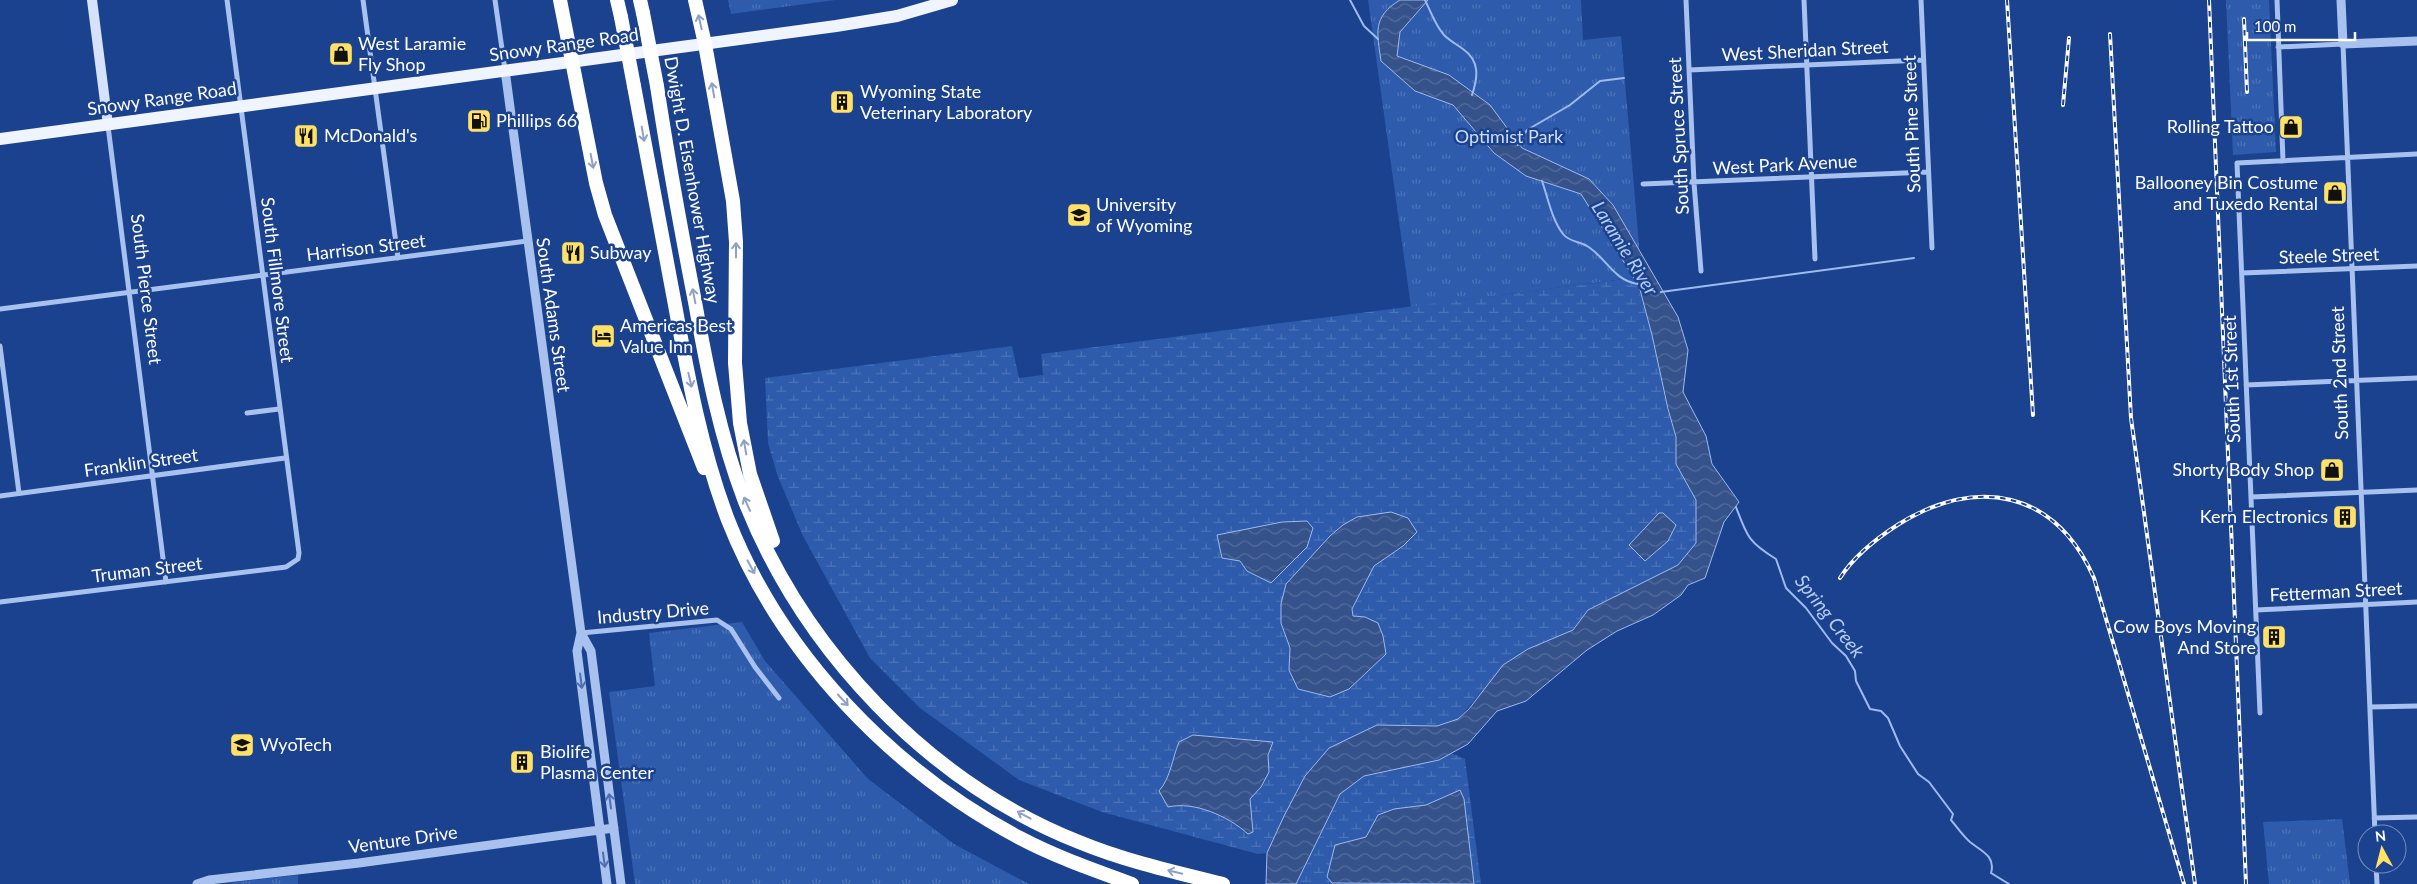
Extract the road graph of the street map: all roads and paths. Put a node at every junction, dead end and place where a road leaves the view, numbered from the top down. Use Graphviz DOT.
graph roads {
  1 [pos="92,0"];
  2 [pos="227,0"];
  3 [pos="363,0"];
  4 [pos="495,0"];
  5 [pos="560,0"];
  6 [pos="618,0"];
  7 [pos="695,0"];
  8 [pos="952,0"];
  9 [pos="1686,0"];
  10 [pos="1804,0"];
  11 [pos="1921,0"];
  12 [pos="2277,0"];
  13 [pos="2341,0"];
  14 [pos="641,7"];
  15 [pos="2417,41"];
  16 [pos="705,44"];
  17 [pos="2343,44"];
  18 [pos="2278,47"];
  19 [pos="1923,60"];
  20 [pos="573,61"];
  21 [pos="1807,65"];
  22 [pos="505,70"];
  23 [pos="1689,70"];
  24 [pos="374,88"];
  25 [pos="240,106"];
  26 [pos="108,125"];
  27 [pos="0,139"];
  28 [pos="2417,154"];
  29 [pos="2348,158"];
  30 [pos="2283,161"];
  31 [pos="1928,172"];
  32 [pos="1812,177"];
  33 [pos="1694,183"];
  34 [pos="1643,184"];
  35 [pos="527,241"];
  36 [pos="1932,248"];
  37 [pos="398,258"];
  38 [pos="1815,259"];
  39 [pos="2417,266"];
  40 [pos="2352,269"];
  41 [pos="1701,271"];
  42 [pos="2242,273"];
  43 [pos="263,275"];
  44 [pos="130,292"];
  45 [pos="0,308"];
  46 [pos="0,346"];
  47 [pos="2417,378"];
  48 [pos="2357,380"];
  49 [pos="2246,385"];
  50 [pos="279,409"];
  51 [pos="248,413"];
  52 [pos="285,458"];
  53 [pos="153,476"];
  54 [pos="2417,490"];
  55 [pos="2361,492"];
  56 [pos="19,493"];
  57 [pos="0,496"];
  58 [pos="2251,497"];
  59 [pos="728,519"];
  60 [pos="295,562"];
  61 [pos="166,582"];
  62 [pos="0,602"];
  63 [pos="2417,602"];
  64 [pos="2366,605"];
  65 [pos="2256,610"];
  66 [pos="581,634"];
  67 [pos="779,698"];
  68 [pos="2417,706"];
  69 [pos="2370,707"];
  70 [pos="2260,713"];
  71 [pos="904,730"];
  72 [pos="2417,817"];
  73 [pos="2374,818"];
  74 [pos="2374,824"];
  75 [pos="614,828"];
  76 [pos="600,830"];
  77 [pos="197,884"];
  78 [pos="607,884"];
  79 [pos="621,884"];
  80 [pos="1132,884"];
  81 [pos="1222,884"];
  1 -- 26 [label="main road, South Pierce Street"];
  2 -- 25 [label="street, South Fillmore Street"];
  3 -- 24 [label="street"];
  4 -- 22 [label="street, South Adams Street"];
  5 -- 20 [label="highway"];
  6 -- 59 [label="highway, one-way, bridge"];
  16 -- 7 [label="highway, one-way"];
  8 -- 16 [label="main road, Snowy Range Road"];
  9 -- 23 [label="street, South Spruce Street"];
  10 -- 21 [label="street"];
  11 -- 19 [label="street, South Pine Street"];
  12 -- 18 [label="street"];
  13 -- 17 [label="street, South 2nd Street"];
  71 -- 14 [label="highway, Dwight D. Eisenhower Highway, one-way, bridge"];
  15 -- 17 [label="street"];
  16 -- 20 [label="main road, Snowy Range Road"];
  71 -- 16 [label="highway, one-way"];
  17 -- 18 [label="street"];
  17 -- 29 [label="street, South 2nd Street"];
  18 -- 30 [label="street"];
  19 -- 21 [label="street, West Sheridan Street"];
  19 -- 31 [label="street, South Pine Street"];
  20 -- 22 [label="main road, Snowy Range Road"];
  20 -- 59 [label="highway, one-way"];
  21 -- 23 [label="street, West Sheridan Street"];
  21 -- 32 [label="street"];
  22 -- 24 [label="main road, Snowy Range Road"];
  22 -- 35 [label="street, South Adams Street"];
  23 -- 33 [label="street, South Spruce Street"];
  24 -- 25 [label="main road, Snowy Range Road"];
  24 -- 37 [label="street"];
  25 -- 26 [label="main road, Snowy Range Road"];
  25 -- 43 [label="street, South Fillmore Street"];
  26 -- 27 [label="main road, Snowy Range Road"];
  26 -- 44 [label="street, South Pierce Street"];
  28 -- 29 [label="street"];
  29 -- 30 [label="street"];
  29 -- 40 [label="street, South 2nd Street"];
  30 -- 42 [label="street, South 1st Street"];
  31 -- 32 [label="street, West Park Avenue"];
  31 -- 36 [label="street, South Pine Street"];
  32 -- 33 [label="street, West Park Avenue"];
  32 -- 38 [label="street"];
  33 -- 34 [label="street, West Park Avenue"];
  33 -- 41 [label="street, South Spruce Street"];
  35 -- 37 [label="street, Harrison Street"];
  35 -- 66 [label="street, South Adams Street"];
  37 -- 43 [label="street, Harrison Street"];
  39 -- 40 [label="street, Steele Street"];
  40 -- 42 [label="street, Steele Street"];
  40 -- 48 [label="street, South 2nd Street"];
  42 -- 49 [label="street, South 1st Street"];
  43 -- 44 [label="street, Harrison Street"];
  43 -- 50 [label="street, South Fillmore Street"];
  44 -- 45 [label="street, Harrison Street"];
  44 -- 53 [label="street, South Pierce Street"];
  46 -- 56 [label="street"];
  47 -- 48 [label="street"];
  48 -- 49 [label="street"];
  48 -- 55 [label="street, South 2nd Street"];
  49 -- 58 [label="street, South 1st Street"];
  50 -- 51 [label="street"];
  50 -- 52 [label="street, South Fillmore Street"];
  52 -- 53 [label="street, Franklin Street"];
  52 -- 60 [label="street, South Fillmore Street"];
  53 -- 56 [label="street, Franklin Street"];
  53 -- 61 [label="street, South Pierce Street"];
  54 -- 55 [label="street"];
  55 -- 58 [label="street"];
  55 -- 64 [label="street, South 2nd Street"];
  56 -- 57 [label="street, Franklin Street"];
  58 -- 65 [label="street, South 1st Street"];
  59 -- 80 [label="highway, one-way"];
  60 -- 61 [label="street, Truman Street"];
  61 -- 62 [label="street, Truman Street"];
  63 -- 64 [label="street, Fetterman Street"];
  64 -- 65 [label="street, Fetterman Street"];
  64 -- 69 [label="street, South 2nd Street"];
  65 -- 70 [label="street, South 1st Street"];
  66 -- 67 [label="street, Industry Drive"];
  75 -- 66 [label="street, South Adams Street, one-way"];
  66 -- 76 [label="street, South Adams Street, one-way"];
  68 -- 69 [label="street"];
  69 -- 73 [label="street, South 2nd Street"];
  81 -- 71 [label="highway, Dwight D. Eisenhower Highway, one-way"];
  72 -- 73 [label="street"];
  73 -- 74 [label="street, South 2nd Street"];
  75 -- 76 [label="street, Venture Drive"];
  75 -- 79 [label="street, South Adams Street"];
  76 -- 77 [label="street, Venture Drive"];
  76 -- 78 [label="street, South Adams Street, one-way"];
}
